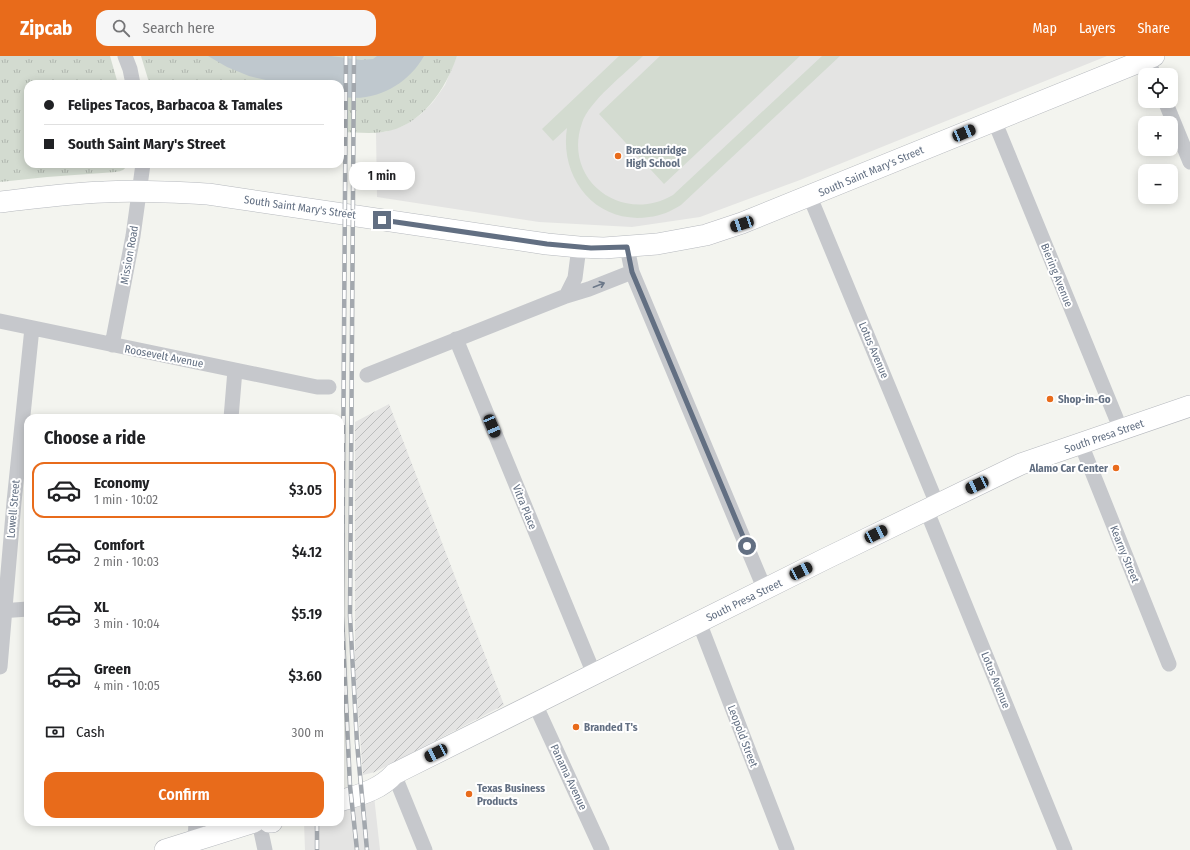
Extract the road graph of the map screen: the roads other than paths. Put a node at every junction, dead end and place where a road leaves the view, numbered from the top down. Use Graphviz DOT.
graph roads {
  1 [pos="125,56"];
  2 [pos="1152,63"];
  3 [pos="132,80"];
  4 [pos="1168,108"];
  5 [pos="994,120"];
  6 [pos="1190,162"];
  7 [pos="143,168"];
  8 [pos="140,191"];
  9 [pos="810,197"];
  10 [pos="0,202"];
  11 [pos="579,247"];
  12 [pos="627,247"];
  13 [pos="632,272"];
  14 [pos="566,296"];
  15 [pos="0,321"];
  16 [pos="32,328"];
  17 [pos="456,339"];
  18 [pos="112,346"];
  19 [pos="235,370"];
  20 [pos="367,375"];
  21 [pos="329,387"];
  22 [pos="1190,406"];
  23 [pos="231,414"];
  24 [pos="1121,430"];
  25 [pos="1081,444"];
  26 [pos="932,506"];
  27 [pos="765,590"];
  28 [pos="24,609"];
  29 [pos="2,611"];
  30 [pos="699,622"];
  31 [pos="1169,664"];
  32 [pos="0,667"];
  33 [pos="594,674"];
  34 [pos="535,704"];
  35 [pos="394,774"];
  36 [pos="344,789"];
  37 [pos="344,800"];
  38 [pos="228,826"];
  39 [pos="260,826"];
  40 [pos="196,831"];
  41 [pos="165,850"];
  42 [pos="265,850"];
  43 [pos="425,850"];
  44 [pos="602,850"];
  45 [pos="787,850"];
  46 [pos="1065,850"];
  1 -- 3 [label="street"];
  2 -- 5 [label="main road, South Saint Mary's Street"];
  4 -- 6 [label="street"];
  5 -- 9 [label="main road, South Saint Mary's Street"];
  5 -- 24 [label="street, Biering Avenue"];
  7 -- 8 [label="street, Mission Road"];
  8 -- 10 [label="main road"];
  8 -- 11 [label="main road, South Saint Mary's Street"];
  8 -- 18 [label="street, Mission Road"];
  9 -- 12 [label="main road, South Saint Mary's Street"];
  9 -- 26 [label="street, Lotus Avenue"];
  11 -- 12 [label="main road, South Saint Mary's Street"];
  11 -- 14 [label="street"];
  12 -- 13 [label="street"];
  14 -- 13 [label="street, one-way"];
  13 -- 27 [label="street"];
  14 -- 17 [label="street"];
  15 -- 16 [label="street, Roosevelt Avenue"];
  16 -- 18 [label="street, Roosevelt Avenue"];
  16 -- 29 [label="street, Lowell Street"];
  17 -- 20 [label="street"];
  17 -- 33 [label="street, Vitra Place"];
  18 -- 19 [label="street, Roosevelt Avenue"];
  19 -- 21 [label="street, Roosevelt Avenue"];
  19 -- 23 [label="street"];
  22 -- 24 [label="main road, South Presa Street"];
  24 -- 25 [label="main road, South Presa Street"];
  25 -- 26 [label="main road, South Presa Street"];
  25 -- 31 [label="street, Kearny Street"];
  26 -- 27 [label="main road, South Presa Street"];
  26 -- 46 [label="street, Lotus Avenue"];
  27 -- 30 [label="main road, South Presa Street"];
  28 -- 29 [label="street"];
  29 -- 32 [label="street, Lowell Street"];
  30 -- 33 [label="main road, South Presa Street"];
  30 -- 45 [label="street, Leopold Street"];
  33 -- 34 [label="main road, South Presa Street"];
  34 -- 35 [label="main road, South Presa Street"];
  34 -- 44 [label="street, Panama Avenue"];
  35 -- 36 [label="main road, South Presa Street"];
  35 -- 37 [label="main road, South Presa Street"];
  35 -- 43 [label="street"];
  38 -- 40 [label="main road"];
  39 -- 42 [label="street"];
  40 -- 41 [label="main road"];
}
